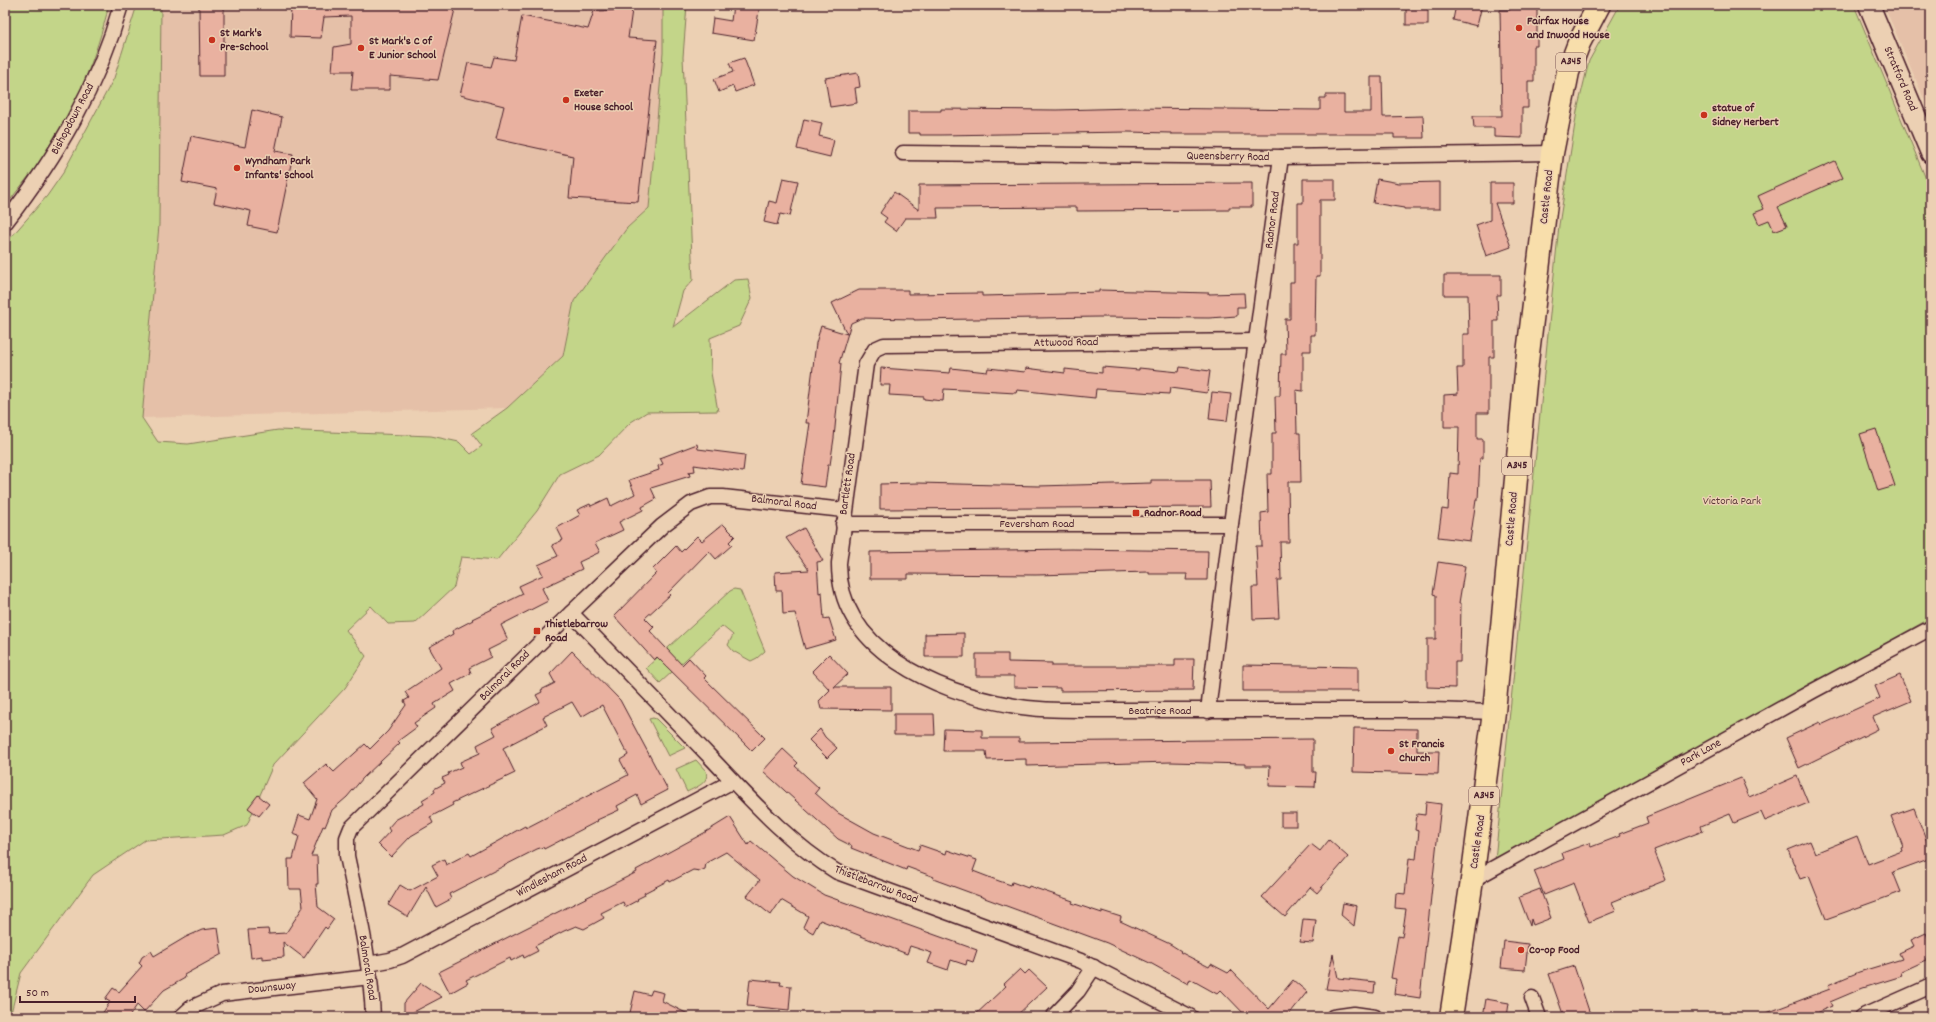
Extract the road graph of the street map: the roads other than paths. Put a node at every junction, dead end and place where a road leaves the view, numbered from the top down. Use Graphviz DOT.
graph roads {
  1 [pos="121,5"];
  2 [pos="1599,5"];
  3 [pos="1869,5"];
  4 [pos="903,152"];
  5 [pos="1552,153"];
  6 [pos="1931,153"];
  7 [pos="1281,157"];
  8 [pos="5,223"];
  9 [pos="1257,341"];
  10 [pos="875,348"];
  11 [pos="844,510"];
  12 [pos="843,524"];
  13 [pos="1231,524"];
  14 [pos="571,613"];
  15 [pos="854,619"];
  16 [pos="1931,628"];
  17 [pos="1208,711"];
  18 [pos="1494,712"];
  19 [pos="733,781"];
  20 [pos="1472,880"];
  21 [pos="1094,967"];
  22 [pos="369,971"];
  23 [pos="1931,986"];
  24 [pos="1532,998"];
  25 [pos="181,1017"];
  26 [pos="373,1017"];
  27 [pos="1053,1017"];
  28 [pos="1191,1017"];
  29 [pos="1333,1017"];
  30 [pos="1375,1017"];
  31 [pos="1451,1017"];
  32 [pos="1539,1017"];
  33 [pos="1861,1017"];
  1 -- 8 [label="street, Bishopdown Road"];
  2 -- 5 [label="main road, Castle Road / A345"];
  3 -- 6 [label="street, Stratford Road"];
  4 -- 7 [label="street, Queensberry Road"];
  5 -- 7 [label="street, Queensberry Road"];
  5 -- 18 [label="main road, Castle Road / A345"];
  7 -- 9 [label="street, Radnor Road"];
  9 -- 10 [label="street, Attwood Road"];
  9 -- 13 [label="street, Radnor Road"];
  10 -- 11 [label="street, Bartlett Road"];
  11 -- 12 [label="street, Bartlett Road"];
  11 -- 14 [label="street, Balmoral Road"];
  12 -- 13 [label="street, Feversham Road"];
  12 -- 15 [label="street, Bartlett Road"];
  13 -- 17 [label="street, Radnor Road"];
  14 -- 19 [label="street, Thistlebarrow Road"];
  14 -- 22 [label="street, Balmoral Road"];
  15 -- 17 [label="street, Beatrice Road"];
  16 -- 20 [label="street, Park Lane"];
  17 -- 18 [label="street, Beatrice Road"];
  18 -- 20 [label="main road, Castle Road / A345"];
  19 -- 21 [label="street, Thistlebarrow Road"];
  19 -- 22 [label="street, Windlesham Road"];
  20 -- 31 [label="main road, Castle Road / A345"];
  21 -- 27 [label="street"];
  21 -- 28 [label="street, Thistlebarrow Road"];
  22 -- 25 [label="street, Downsway"];
  22 -- 26 [label="street, Balmoral Road"];
  23 -- 33 [label="street"];
  24 -- 32 [label="street"];
  29 -- 30 [label="street"];
}
